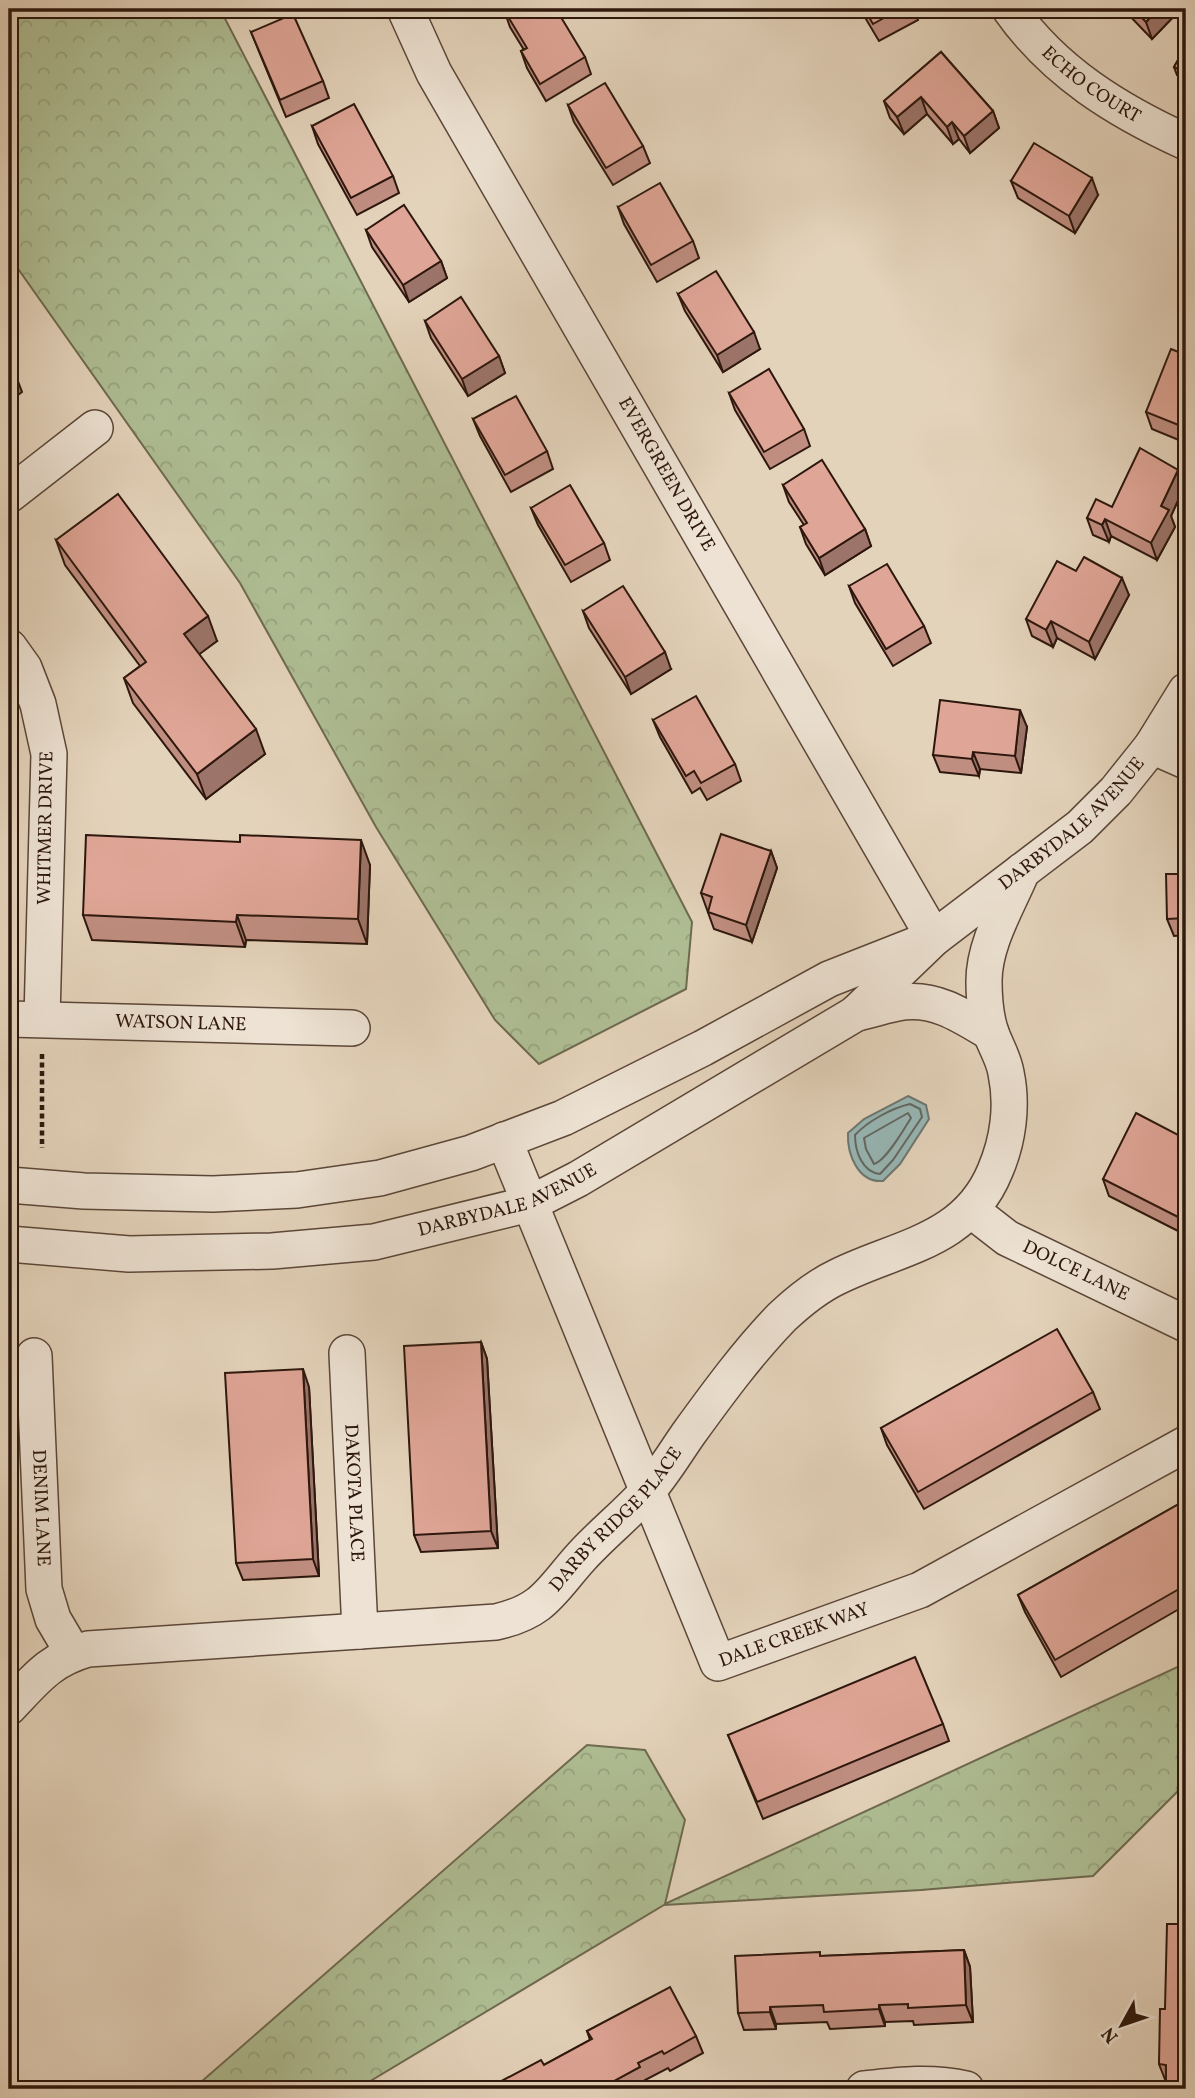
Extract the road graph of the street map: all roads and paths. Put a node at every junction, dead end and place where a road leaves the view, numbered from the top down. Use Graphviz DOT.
graph roads {
  1 [pos="404,9"];
  2 [pos="1010,9"];
  3 [pos="1186,142"];
  4 [pos="95,428"];
  5 [pos="9,495"];
  6 [pos="9,647"];
  7 [pos="1186,691"];
  8 [pos="1152,746"];
  9 [pos="1186,761"];
  10 [pos="1022,872"];
  11 [pos="934,938"];
  12 [pos="855,1014"];
  13 [pos="25,1018"];
  14 [pos="352,1028"];
  15 [pos="991,1033"];
  16 [pos="42,1071"];
  17 [pos="503,1140"];
  18 [pos="42,1148"];
  19 [pos="9,1185"];
  20 [pos="529,1204"];
  21 [pos="971,1210"];
  22 [pos="9,1244"];
  23 [pos="1186,1324"];
  24 [pos="347,1353"];
  25 [pos="34,1356"];
  26 [pos="1186,1444"];
  27 [pos="647,1492"];
  28 [pos="359,1631"];
  29 [pos="73,1653"];
  30 [pos="9,1707"];
  31 [pos="864,2089"];
  32 [pos="966,2089"];
  1 -- 11 [label="street, EVERGREEN DRIVE"];
  2 -- 3 [label="street, ECHO COURT"];
  4 -- 5 [label="street"];
  6 -- 13 [label="street, WHITMER DRIVE"];
  7 -- 8 [label="street, DARBYDALE AVENUE"];
  8 -- 9 [label="street"];
  8 -- 10 [label="street, DARBYDALE AVENUE"];
  10 -- 11 [label="street, DARBYDALE AVENUE"];
  10 -- 15 [label="street, DARBY RIDGE PLACE"];
  11 -- 12 [label="street, DARBYDALE AVENUE"];
  11 -- 17 [label="street, DARBYDALE AVENUE"];
  12 -- 15 [label="street"];
  12 -- 20 [label="street, DARBYDALE AVENUE"];
  13 -- 14 [label="street, WATSON LANE"];
  15 -- 21 [label="street, DARBY RIDGE PLACE"];
  16 -- 18 [label="path"];
  17 -- 19 [label="street, DARBYDALE AVENUE"];
  17 -- 20 [label="street, DALE CREEK WAY"];
  20 -- 22 [label="street, DARBYDALE AVENUE"];
  20 -- 27 [label="street, DALE CREEK WAY"];
  21 -- 23 [label="street, DOLCE LANE"];
  21 -- 27 [label="street, DARBY RIDGE PLACE"];
  24 -- 28 [label="street, DAKOTA PLACE"];
  25 -- 29 [label="street, DENIM LANE"];
  26 -- 27 [label="street, DALE CREEK WAY"];
  27 -- 28 [label="street, DARBY RIDGE PLACE"];
  28 -- 29 [label="street, DARBY RIDGE PLACE"];
  29 -- 30 [label="street, DARBY RIDGE PLACE"];
  31 -- 32 [label="street"];
}
